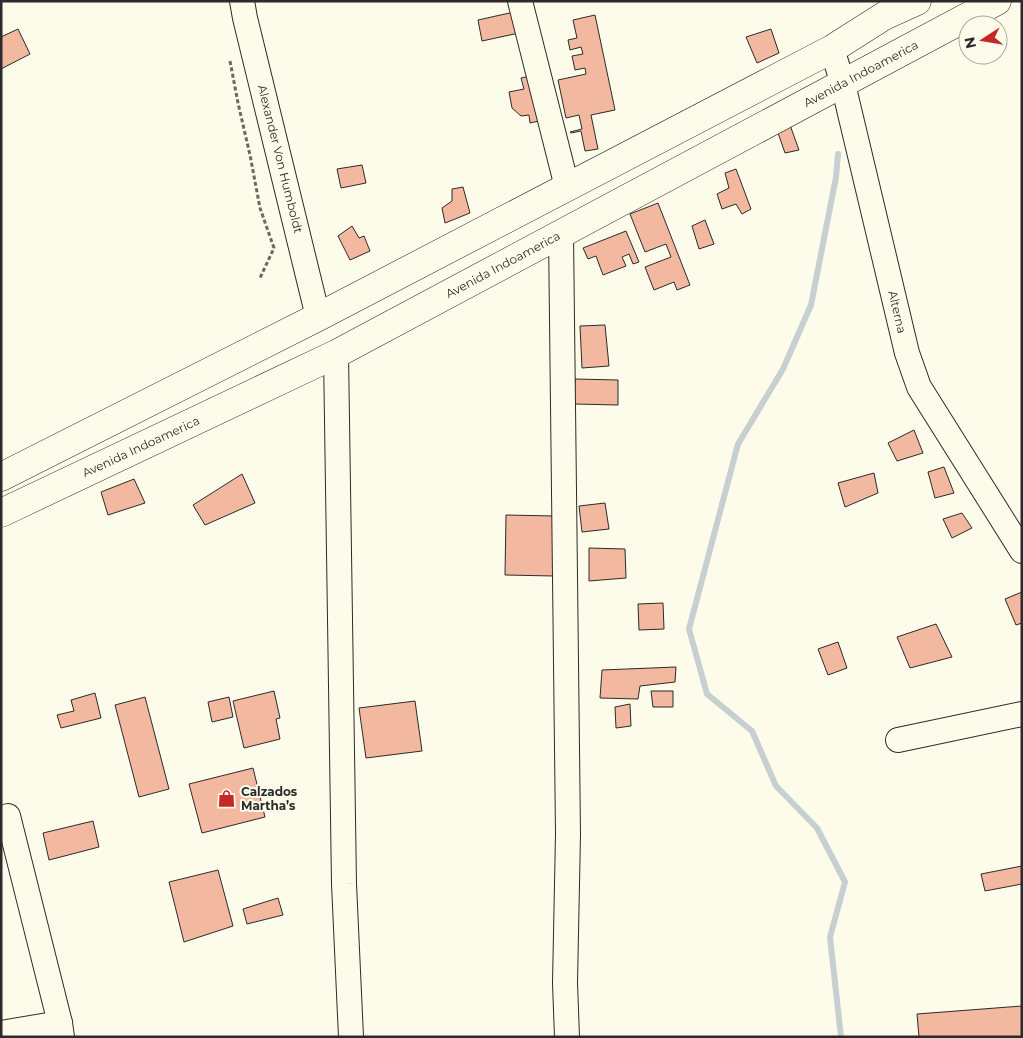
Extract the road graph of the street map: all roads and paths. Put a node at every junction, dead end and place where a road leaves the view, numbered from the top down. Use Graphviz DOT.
graph roads {
  1 [pos="242,1"];
  2 [pos="520,1"];
  3 [pos="917,1"];
  4 [pos="997,1"];
  5 [pos="832,49"];
  6 [pos="230,57"];
  7 [pos="843,84"];
  8 [pos="567,188"];
  9 [pos="561,234"];
  10 [pos="260,278"];
  11 [pos="318,317"];
  12 [pos="336,354"];
  13 [pos="1,477"];
  14 [pos="1,513"];
  15 [pos="1022,551"];
  16 [pos="1022,714"];
  17 [pos="898,740"];
  18 [pos="8,816"];
  19 [pos="61,1030"];
  20 [pos="1,1033"];
  21 [pos="351,1037"];
  22 [pos="567,1037"];
  1 -- 11 [label="street, Alexander Von Humboldt"];
  2 -- 8 [label="street"];
  3 -- 5 [label="main road"];
  4 -- 7 [label="main road, Avenida Indoamerica"];
  5 -- 7 [label="street, Alterna"];
  5 -- 8 [label="main road"];
  6 -- 10 [label="path"];
  7 -- 9 [label="main road, Avenida Indoamerica"];
  7 -- 15 [label="street, Alterna"];
  8 -- 11 [label="main road"];
  9 -- 12 [label="main road, Avenida Indoamerica"];
  9 -- 22 [label="street"];
  11 -- 13 [label="main road"];
  12 -- 14 [label="main road, Avenida Indoamerica"];
  12 -- 21 [label="street"];
  16 -- 17 [label="street"];
  18 -- 19 [label="street"];
  19 -- 20 [label="street"];
}
